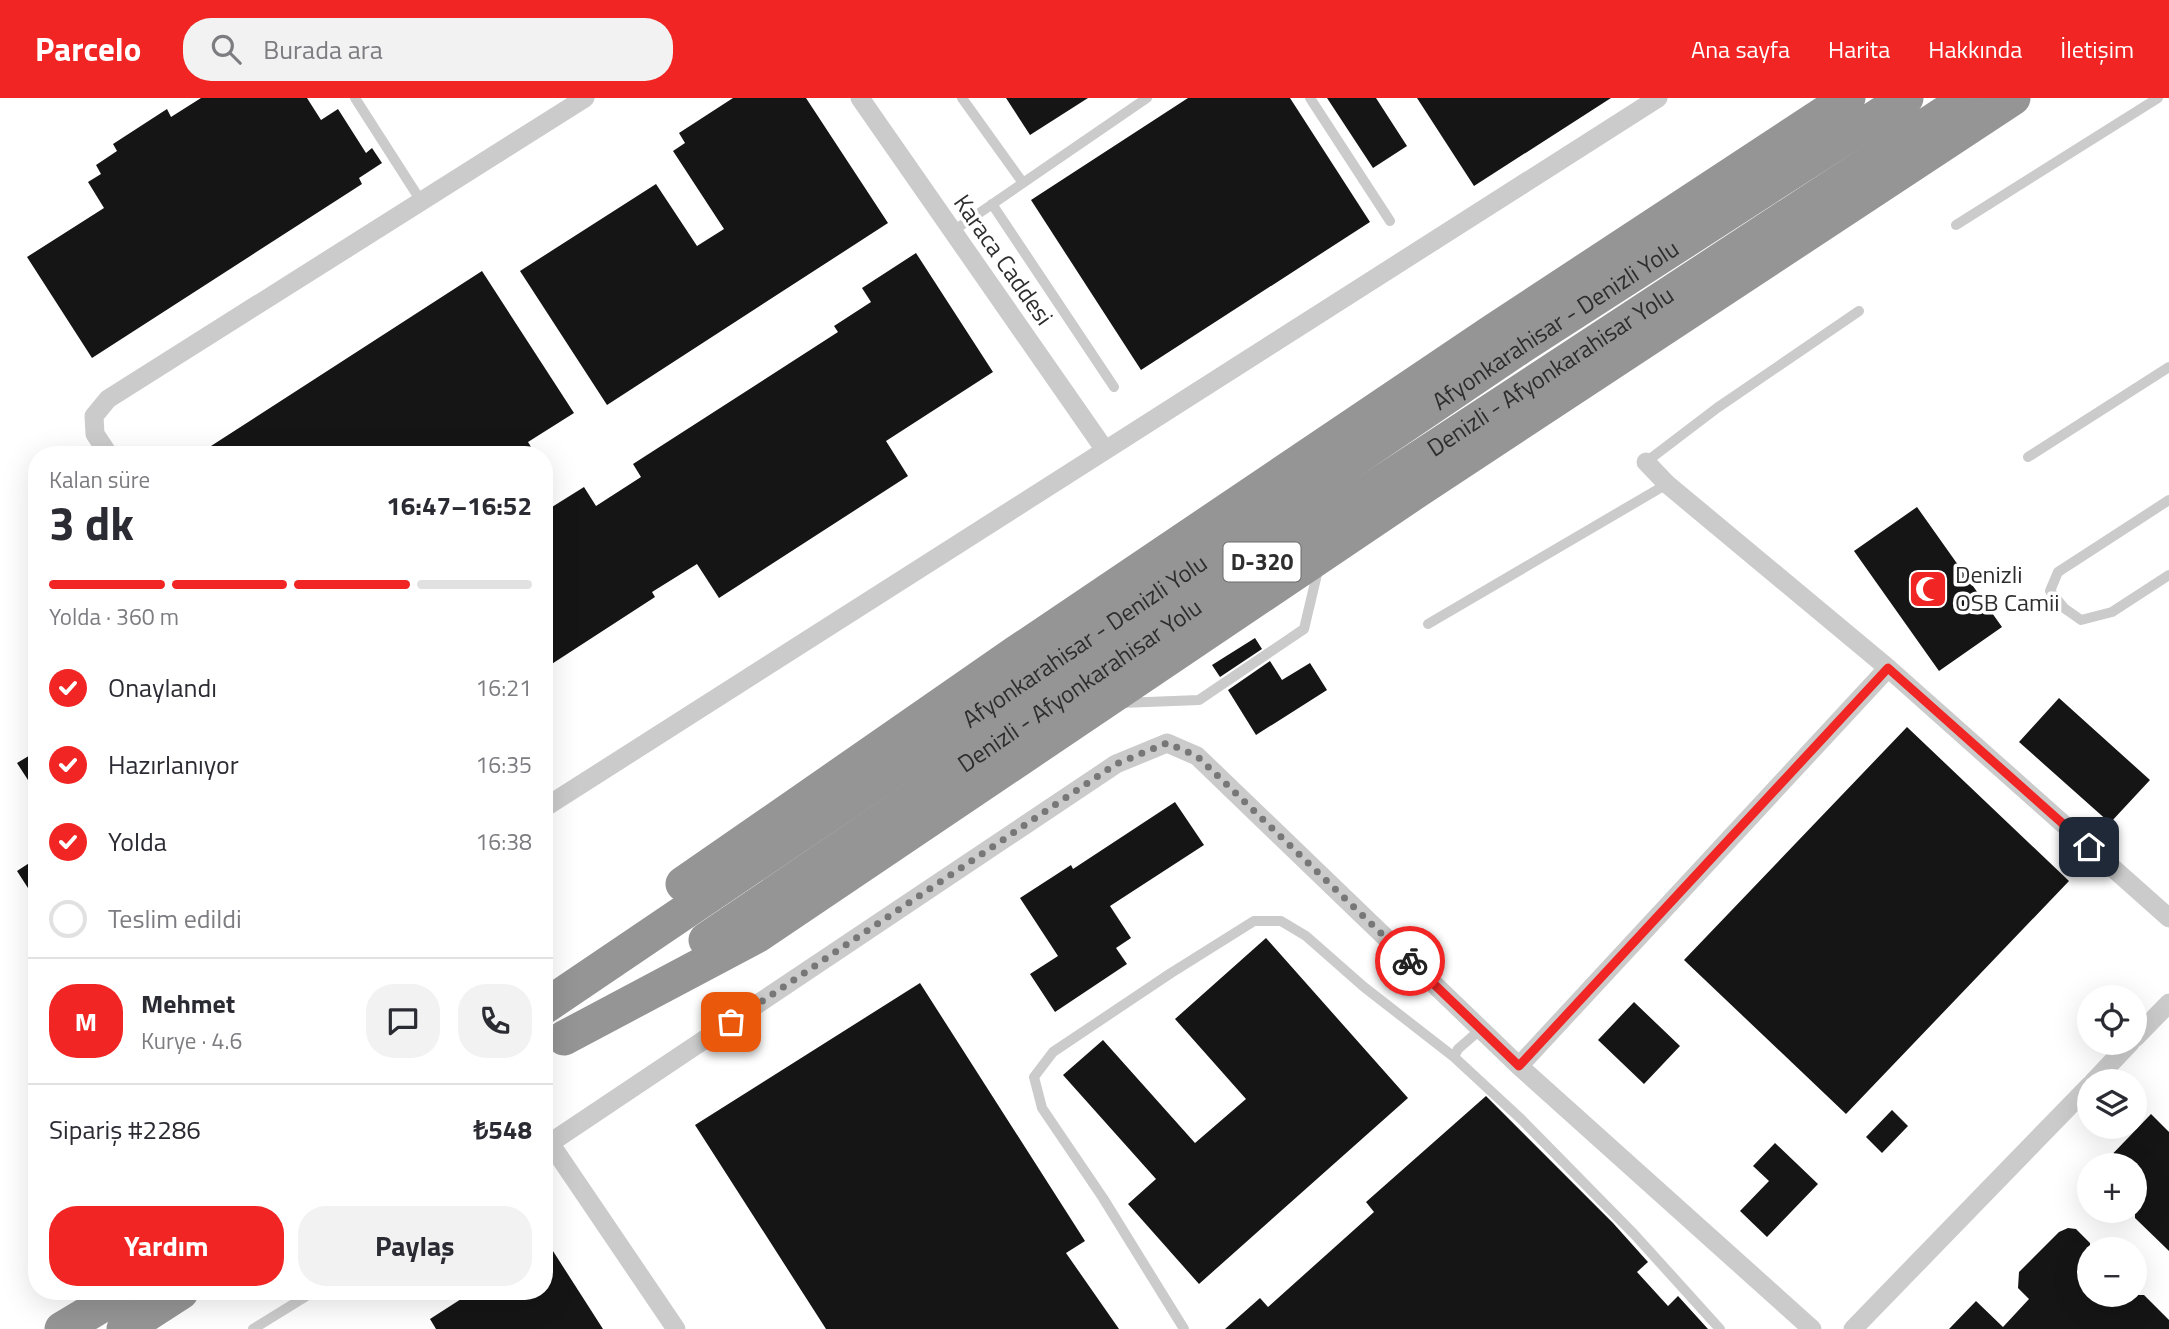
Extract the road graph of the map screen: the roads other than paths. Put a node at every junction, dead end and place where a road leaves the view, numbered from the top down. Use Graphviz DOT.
graph roads {
  1 [pos="355,98"];
  2 [pos="585,98"];
  3 [pos="860,98"];
  4 [pos="962,98"];
  5 [pos="1147,98"];
  6 [pos="1310,98"];
  7 [pos="1658,98"];
  8 [pos="1848,98"];
  9 [pos="1906,98"];
  10 [pos="1968,98"];
  11 [pos="2013,98"];
  12 [pos="2158,98"];
  13 [pos="1023,183"];
  14 [pos="421,201"];
  15 [pos="992,204"];
  16 [pos="1390,220"];
  17 [pos="1956,225"];
  18 [pos="953,230"];
  19 [pos="1859,310"];
  20 [pos="2169,367"];
  21 [pos="1114,387"];
  22 [pos="103,446"];
  23 [pos="1105,450"];
  24 [pos="2028,457"];
  25 [pos="1646,462"];
  26 [pos="1667,484"];
  27 [pos="2169,500"];
  28 [pos="1321,555"];
  29 [pos="2169,575"];
  30 [pos="1428,624"];
  31 [pos="1888,668"];
  32 [pos="1100,704"];
  33 [pos="553,802"];
  34 [pos="2169,918"];
  35 [pos="553,1000"];
  36 [pos="553,1001"];
  37 [pos="2169,1003"];
  38 [pos="2147,1026"];
  39 [pos="1481,1029"];
  40 [pos="554,1044"];
  41 [pos="2118,1055"];
  42 [pos="1454,1057"];
  43 [pos="1519,1066"];
  44 [pos="2105,1069"];
  45 [pos="2077,1097"];
  46 [pos="553,1141"];
  47 [pos="553,1154"];
  48 [pos="111,1300"];
  49 [pos="169,1300"];
  50 [pos="300,1300"];
  51 [pos="62,1329"];
  52 [pos="124,1329"];
  53 [pos="253,1329"];
  54 [pos="676,1329"];
  55 [pos="1184,1329"];
  56 [pos="1720,1329"];
  57 [pos="1812,1329"];
  58 [pos="1853,1329"];
  1 -- 14 [label="lane"];
  2 -- 14 [label="street"];
  3 -- 18 [label="street, Karaca Caddesi"];
  4 -- 13 [label="lane"];
  5 -- 13 [label="lane"];
  6 -- 16 [label="lane"];
  7 -- 23 [label="street"];
  8 -- 35 [label="highway"];
  9 -- 36 [label="highway, Afyonkarahisar - Denizli Yolu / D-320"];
  10 -- 40 [label="highway, Denizli - Afyonkarahisar Yolu / D-320"];
  11 -- 28 [label="highway"];
  12 -- 17 [label="lane"];
  13 -- 15 [label="lane"];
  14 -- 22 [label="street"];
  15 -- 18 [label="lane"];
  15 -- 21 [label="lane"];
  18 -- 23 [label="street, Karaca Caddesi"];
  19 -- 25 [label="lane"];
  20 -- 24 [label="lane"];
  23 -- 33 [label="street"];
  25 -- 26 [label="street"];
  26 -- 30 [label="lane"];
  26 -- 31 [label="street"];
  27 -- 29 [label="lane"];
  28 -- 32 [label="highway"];
  28 -- 32 [label="lane"];
  31 -- 34 [label="street"];
  31 -- 43 [label="street"];
  32 -- 40 [label="highway"];
  37 -- 38 [label="street"];
  39 -- 42 [label="lane"];
  39 -- 43 [label="street"];
  39 -- 46 [label="street"];
  41 -- 44 [label="street"];
  42 -- 55 [label="lane"];
  42 -- 56 [label="lane"];
  43 -- 57 [label="street"];
  45 -- 58 [label="street"];
  47 -- 54 [label="street"];
  48 -- 51 [label="highway"];
  49 -- 52 [label="highway"];
  50 -- 53 [label="lane"];
}
